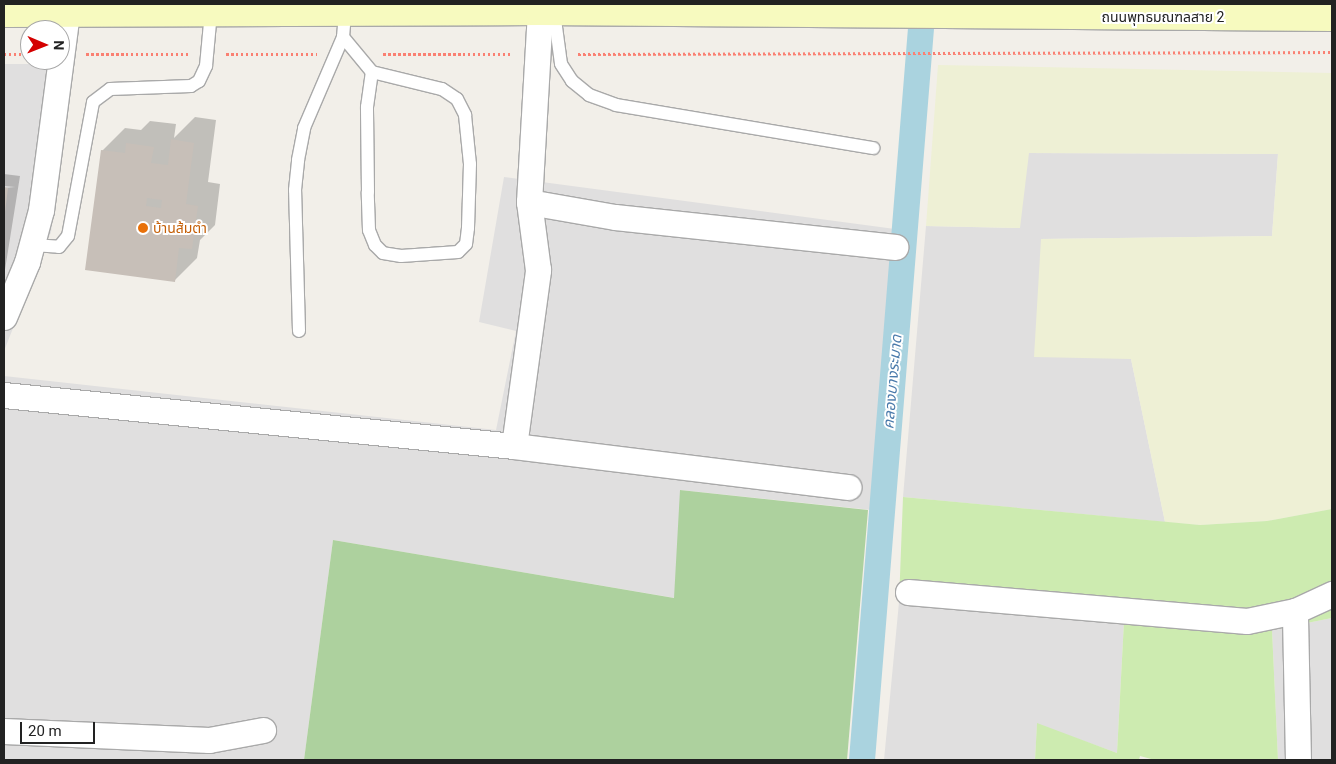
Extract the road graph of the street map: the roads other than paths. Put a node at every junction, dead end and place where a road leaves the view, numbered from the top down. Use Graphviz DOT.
graph roads {
  1 [pos="662,9"];
  2 [pos="67,12"];
  3 [pos="211,12"];
  4 [pos="547,12"];
  5 [pos="4,13"];
  6 [pos="1332,18"];
  7 [pos="344,24"];
  8 [pos="548,54"];
  9 [pos="372,72"];
  10 [pos="873,148"];
  11 [pos="529,202"];
  12 [pos="33,245"];
  13 [pos="894,247"];
  14 [pos="4,316"];
  15 [pos="299,332"];
  16 [pos="4,395"];
  17 [pos="514,446"];
  18 [pos="848,487"];
  19 [pos="908,592"];
  20 [pos="1332,594"];
  21 [pos="1295,611"];
  22 [pos="262,730"];
  23 [pos="4,731"];
  24 [pos="1298,760"];
  1 -- 4 [label="main road, ถนนพุทธมณฑลสาย 2"];
  1 -- 6 [label="main road, ถนนพุทธมณฑลสาย 2"];
  2 -- 3 [label="main road, ถนนพุทธมณฑลสาย 2"];
  2 -- 5 [label="main road, ถนนพุทธมณฑลสาย 2"];
  2 -- 12 [label="street"];
  3 -- 7 [label="main road, ถนนพุทธมณฑลสาย 2"];
  3 -- 12 [label="lane"];
  4 -- 7 [label="main road, ถนนพุทธมณฑลสาย 2"];
  4 -- 8 [label="street"];
  7 -- 9 [label="lane"];
  7 -- 15 [label="lane"];
  8 -- 10 [label="lane"];
  8 -- 11 [label="street"];
  9 -- 9 [label="lane"];
  11 -- 13 [label="street"];
  11 -- 17 [label="street"];
  12 -- 14 [label="street"];
  16 -- 17 [label="street"];
  17 -- 18 [label="street"];
  19 -- 21 [label="street"];
  20 -- 21 [label="street"];
  21 -- 24 [label="street"];
  22 -- 23 [label="street"];
}
